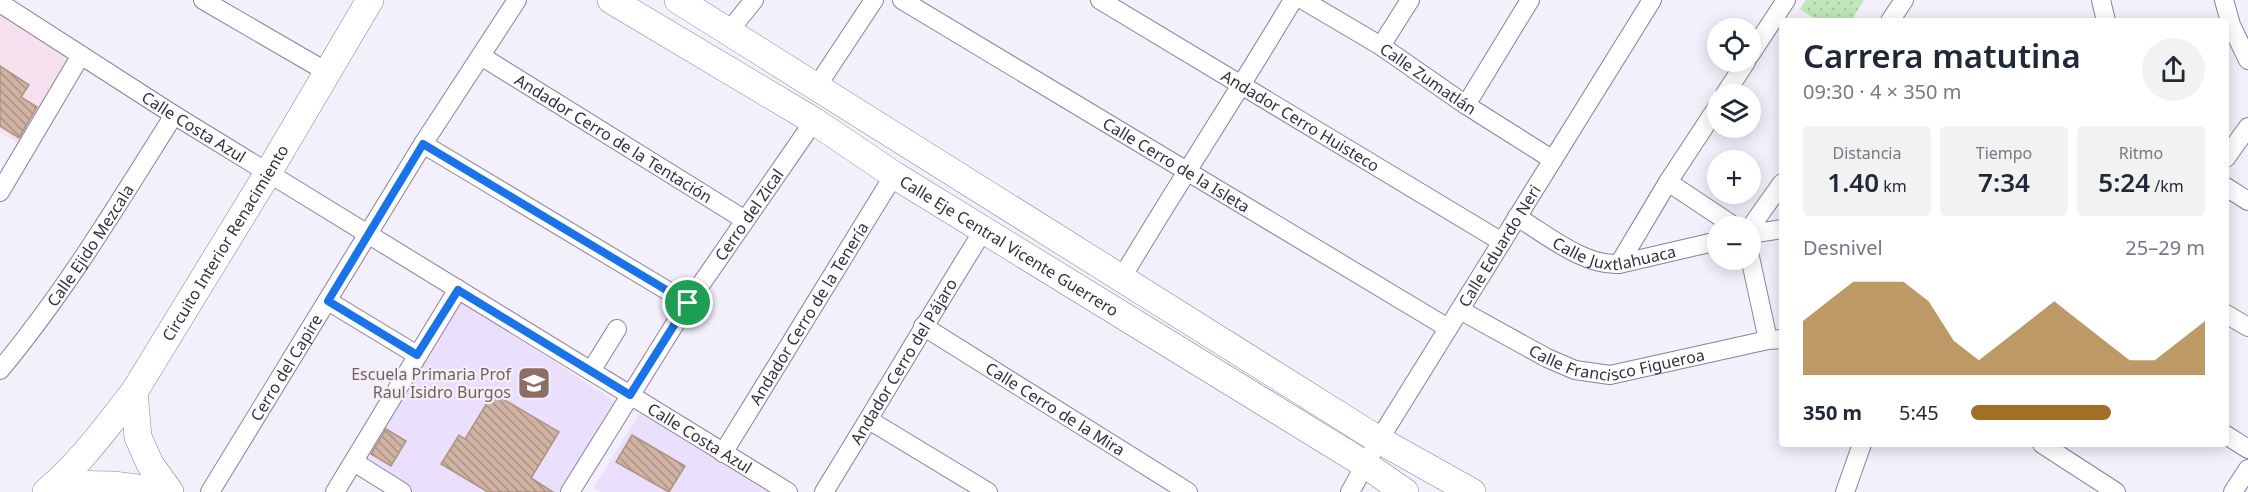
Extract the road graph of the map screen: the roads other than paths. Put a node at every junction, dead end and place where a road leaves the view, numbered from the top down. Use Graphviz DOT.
graph roads {
  1 [pos="203,0"];
  2 [pos="370,0"];
  3 [pos="517,0"];
  4 [pos="611,0"];
  5 [pos="678,0"];
  6 [pos="754,0"];
  7 [pos="874,0"];
  8 [pos="902,0"];
  9 [pos="1100,0"];
  10 [pos="1293,0"];
  11 [pos="1303,0"];
  12 [pos="1410,0"];
  13 [pos="1530,0"];
  14 [pos="1652,0"];
  15 [pos="1786,0"];
  16 [pos="1904,0"];
  17 [pos="2101,0"];
  18 [pos="2224,0"];
  19 [pos="0,3"];
  20 [pos="1892,18"];
  21 [pos="2105,18"];
  22 [pos="2239,23"];
  23 [pos="729,31"];
  24 [pos="1761,38"];
  25 [pos="1381,46"];
  26 [pos="81,55"];
  27 [pos="481,56"];
  28 [pos="2248,60"];
  29 [pos="327,72"];
  30 [pos="817,86"];
  31 [pos="1241,87"];
  32 [pos="1466,105"];
  33 [pos="174,115"];
  34 [pos="814,121"];
  35 [pos="1707,123"];
  36 [pos="2248,127"];
  37 [pos="423,144"];
  38 [pos="2229,154"];
  39 [pos="1552,160"];
  40 [pos="1186,170"];
  41 [pos="268,173"];
  42 [pos="894,176"];
  43 [pos="1668,182"];
  44 [pos="1779,187"];
  45 [pos="2229,189"];
  46 [pos="0,192"];
  47 [pos="2248,201"];
  48 [pos="1719,216"];
  49 [pos="1759,216"];
  50 [pos="1517,217"];
  51 [pos="746,220"];
  52 [pos="1779,229"];
  53 [pos="983,231"];
  54 [pos="1761,232"];
  55 [pos="369,234"];
  56 [pos="1502,242"];
  57 [pos="1707,244"];
  58 [pos="1620,264"];
  59 [pos="1754,270"];
  60 [pos="1121,279"];
  61 [pos="458,290"];
  62 [pos="328,301"];
  63 [pos="688,303"];
  64 [pos="1460,310"];
  65 [pos="2229,316"];
  66 [pos="922,326"];
  67 [pos="2248,327"];
  68 [pos="1449,328"];
  69 [pos="617,329"];
  70 [pos="1775,339"];
  71 [pos="417,355"];
  72 [pos="0,370"];
  73 [pos="591,371"];
  74 [pos="134,392"];
  75 [pos="630,395"];
  76 [pos="868,420"];
  77 [pos="2229,437"];
  78 [pos="1379,440"];
  79 [pos="1861,447"];
  80 [pos="2047,447"];
  81 [pos="2248,449"];
  82 [pos="723,453"];
  83 [pos="354,462"];
  84 [pos="1366,465"];
  85 [pos="2248,469"];
  86 [pos="51,488"];
  87 [pos="576,490"];
  88 [pos="169,492"];
  89 [pos="210,492"];
  90 [pos="335,492"];
  91 [pos="402,492"];
  92 [pos="788,492"];
  93 [pos="824,492"];
  94 [pos="988,492"];
  95 [pos="1188,492"];
  96 [pos="1350,492"];
  97 [pos="1406,492"];
  98 [pos="1472,492"];
  99 [pos="1845,492"];
  100 [pos="2116,492"];
  101 [pos="2233,492"];
  1 -- 29 [label="street"];
  2 -- 29 [label="main road, Circuito Interior Renacimiento"];
  3 -- 27 [label="street, Cerro del Capire"];
  4 -- 34 [label="main road, Calle Eje Central Vicente Guerrero"];
  5 -- 23 [label="main road, Calle Eje Central Vicente Guerrero"];
  6 -- 23 [label="street"];
  7 -- 30 [label="street"];
  8 -- 40 [label="street, Calle Cerro de la Isleta"];
  9 -- 31 [label="street, Andador Cerro Huisteco"];
  10 -- 31 [label="street"];
  11 -- 25 [label="street, Calle Zumatlán"];
  12 -- 25 [label="street"];
  13 -- 32 [label="street"];
  14 -- 39 [label="street, Calle Eduardo Neri"];
  15 -- 24 [label="street"];
  16 -- 20 [label="street"];
  17 -- 21 [label="street"];
  18 -- 22 [label="street"];
  19 -- 26 [label="street, Calle Costa Azul"];
  22 -- 28 [label="street"];
  23 -- 30 [label="main road, Calle Eje Central Vicente Guerrero"];
  25 -- 32 [label="street, Calle Zumatlán"];
  26 -- 33 [label="street, Calle Costa Azul"];
  26 -- 46 [label="street"];
  27 -- 37 [label="street, Cerro del Capire"];
  27 -- 51 [label="street, Andador Cerro de la Tentación"];
  29 -- 41 [label="main road, Circuito Interior Renacimiento"];
  30 -- 60 [label="main road, Calle Eje Central Vicente Guerrero"];
  31 -- 40 [label="street"];
  31 -- 56 [label="street, Andador Cerro Huisteco"];
  32 -- 39 [label="street, Calle Zumatlán"];
  33 -- 41 [label="street, Calle Costa Azul"];
  33 -- 72 [label="street, Calle Ejido Mezcala"];
  34 -- 42 [label="main road, Calle Eje Central Vicente Guerrero"];
  34 -- 51 [label="street, Cerro del Zical"];
  35 -- 43 [label="street"];
  36 -- 38 [label="street"];
  37 -- 55 [label="street, Cerro del Capire"];
  37 -- 63 [label="street"];
  39 -- 50 [label="street, Calle Eduardo Neri"];
  40 -- 60 [label="street"];
  40 -- 68 [label="street, Calle Cerro de la Isleta"];
  41 -- 55 [label="street, Calle Costa Azul"];
  41 -- 74 [label="main road, Circuito Interior Renacimiento"];
  42 -- 53 [label="main road, Calle Eje Central Vicente Guerrero"];
  42 -- 82 [label="street, Andador Cerro de la Tenería"];
  43 -- 48 [label="street"];
  43 -- 58 [label="street"];
  44 -- 49 [label="street"];
  45 -- 47 [label="street"];
  50 -- 56 [label="street, Calle Eduardo Neri"];
  50 -- 58 [label="street, Calle Juxtlahuaca"];
  51 -- 63 [label="street, Cerro del Zical"];
  52 -- 54 [label="street"];
  53 -- 66 [label="street, Andador Cerro del Pájaro"];
  53 -- 84 [label="main road, Calle Eje Central Vicente Guerrero"];
  55 -- 61 [label="street, Calle Costa Azul"];
  55 -- 62 [label="street, Cerro del Capire"];
  56 -- 64 [label="street, Calle Eduardo Neri"];
  57 -- 58 [label="street, Calle Juxtlahuaca"];
  59 -- 70 [label="street"];
  60 -- 78 [label="main road, Calle Eje Central Vicente Guerrero"];
  61 -- 71 [label="street"];
  61 -- 73 [label="street, Calle Costa Azul"];
  62 -- 71 [label="street"];
  62 -- 89 [label="street, Cerro del Capire"];
  63 -- 75 [label="street, Cerro del Zical"];
  64 -- 68 [label="street, Calle Eduardo Neri"];
  64 -- 70 [label="street, Calle Francisco Figueroa"];
  65 -- 67 [label="street"];
  66 -- 76 [label="street, Andador Cerro del Pájaro"];
  66 -- 95 [label="street, Calle Cerro de la Mira"];
  68 -- 78 [label="street, Calle Eduardo Neri"];
  69 -- 73 [label="street"];
  71 -- 83 [label="street"];
  73 -- 75 [label="street, Calle Costa Azul"];
  74 -- 86 [label="main road, Circuito Interior Renacimiento"];
  74 -- 88 [label="main road"];
  75 -- 82 [label="street, Calle Costa Azul"];
  75 -- 87 [label="street, Cerro del Zical"];
  76 -- 93 [label="street, Andador Cerro del Pájaro"];
  76 -- 94 [label="street"];
  77 -- 81 [label="street"];
  78 -- 84 [label="street, Calle Eduardo Neri"];
  78 -- 98 [label="main road, Calle Eje Central Vicente Guerrero"];
  79 -- 99 [label="street"];
  80 -- 100 [label="street"];
  82 -- 92 [label="street, Calle Costa Azul"];
  83 -- 90 [label="street"];
  83 -- 91 [label="street"];
  84 -- 96 [label="street, Calle Eduardo Neri"];
  84 -- 97 [label="main road, Calle Eje Central Vicente Guerrero"];
  85 -- 101 [label="street"];
  86 -- 88 [label="main road"];
}
